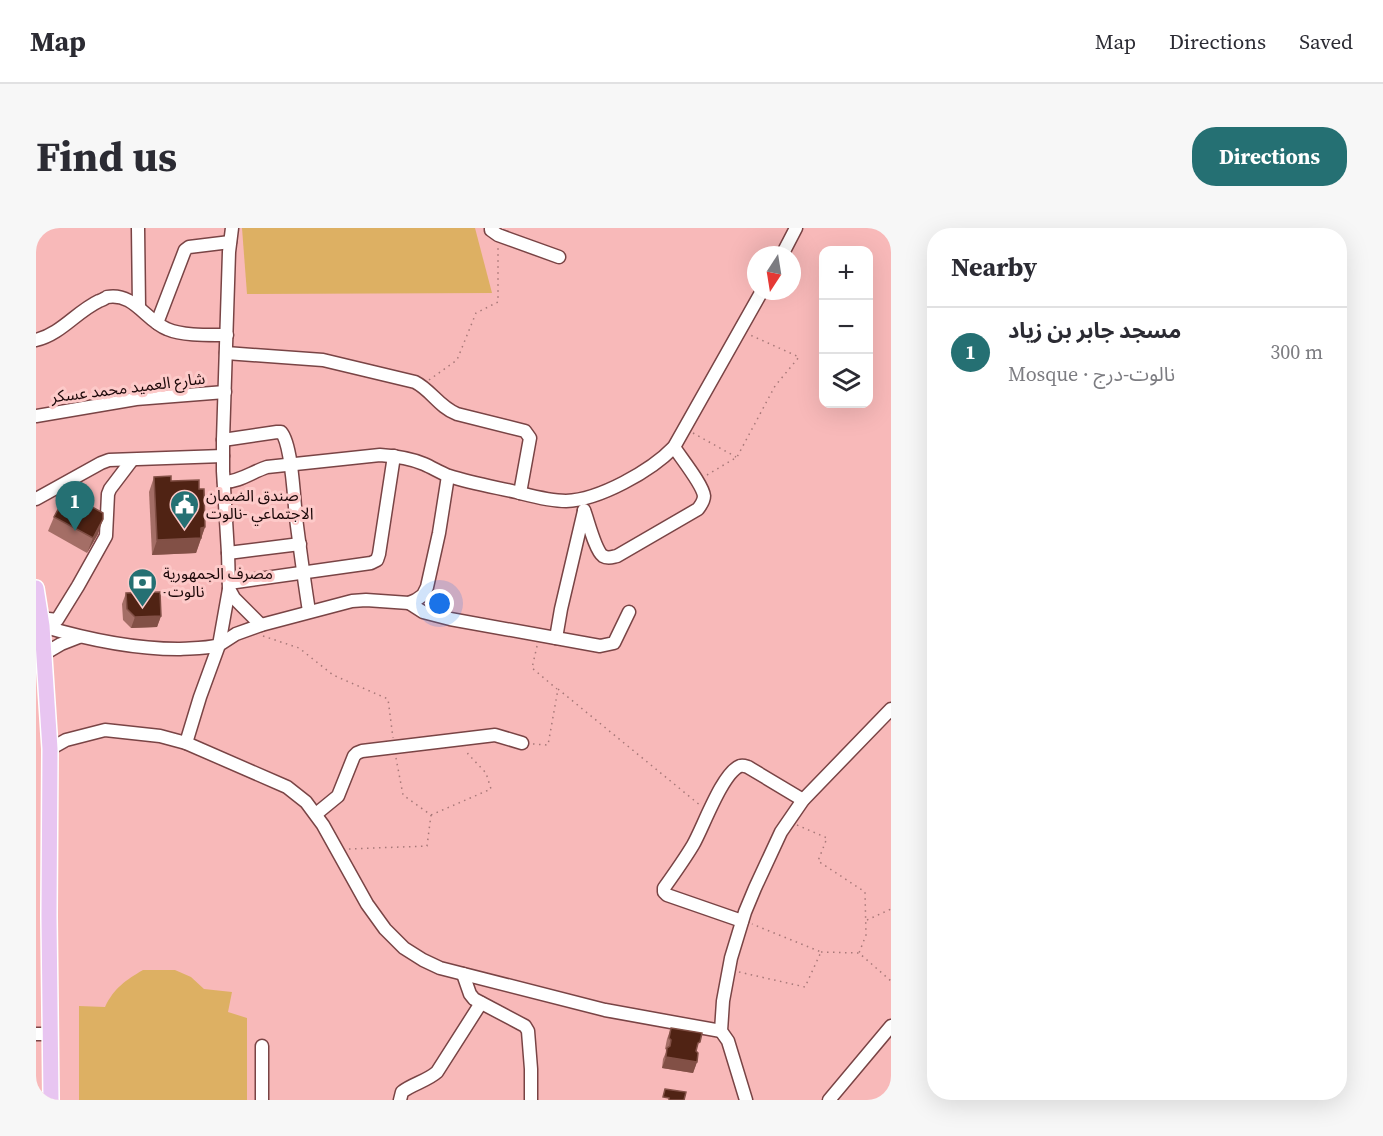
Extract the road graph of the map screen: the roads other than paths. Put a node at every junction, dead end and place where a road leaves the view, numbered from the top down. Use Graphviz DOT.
graph roads {
  1 [pos="138,228"];
  2 [pos="232,228"];
  3 [pos="796,228"];
  4 [pos="494,231"];
  5 [pos="230,242"];
  6 [pos="787,246"];
  7 [pos="559,257"];
  8 [pos="757,300"];
  9 [pos="139,307"];
  10 [pos="157,323"];
  11 [pos="227,335"];
  12 [pos="36,340"];
  13 [pos="226,353"];
  14 [pos="225,392"];
  15 [pos="36,416"];
  16 [pos="223,440"];
  17 [pos="674,447"];
  18 [pos="223,456"];
  19 [pos="394,456"];
  20 [pos="132,459"];
  21 [pos="291,463"];
  22 [pos="448,476"];
  23 [pos="223,477"];
  24 [pos="244,477"];
  25 [pos="42,488"];
  26 [pos="520,493"];
  27 [pos="36,499"];
  28 [pos="586,504"];
  29 [pos="225,510"];
  30 [pos="300,544"];
  31 [pos="228,553"];
  32 [pos="303,573"];
  33 [pos="229,586"];
  34 [pos="36,588"];
  35 [pos="409,603"];
  36 [pos="309,611"];
  37 [pos="628,612"];
  38 [pos="41,622"];
  39 [pos="261,625"];
  40 [pos="80,636"];
  41 [pos="556,638"];
  42 [pos="219,645"];
  43 [pos="44,654"];
  44 [pos="891,709"];
  45 [pos="186,743"];
  46 [pos="522,743"];
  47 [pos="50,749"];
  48 [pos="803,800"];
  49 [pos="316,814"];
  50 [pos="742,921"];
  51 [pos="462,974"];
  52 [pos="481,1003"];
  53 [pos="891,1026"];
  54 [pos="721,1031"];
  55 [pos="43,1034"];
  56 [pos="262,1046"];
  57 [pos="51,1100"];
  58 [pos="262,1100"];
  59 [pos="400,1100"];
  60 [pos="531,1100"];
  61 [pos="746,1100"];
  62 [pos="829,1100"];
  1 -- 9 [label="street"];
  2 -- 5 [label="street"];
  3 -- 6 [label="street"];
  4 -- 7 [label="street"];
  5 -- 10 [label="street"];
  5 -- 11 [label="street"];
  8 -- 17 [label="street"];
  9 -- 10 [label="street"];
  9 -- 12 [label="street"];
  10 -- 11 [label="street"];
  11 -- 13 [label="street"];
  13 -- 14 [label="street"];
  13 -- 26 [label="street"];
  14 -- 15 [label="street, شارع العميد محمد عسكر"];
  14 -- 16 [label="street"];
  16 -- 18 [label="street"];
  16 -- 21 [label="street"];
  17 -- 28 [label="street"];
  17 -- 28 [label="street"];
  18 -- 20 [label="street"];
  18 -- 23 [label="street"];
  19 -- 21 [label="street"];
  19 -- 22 [label="street"];
  19 -- 32 [label="street"];
  20 -- 25 [label="street"];
  20 -- 38 [label="street"];
  21 -- 24 [label="street"];
  21 -- 30 [label="street"];
  22 -- 26 [label="street"];
  22 -- 35 [label="street"];
  23 -- 24 [label="street"];
  23 -- 29 [label="street"];
  24 -- 29 [label="street"];
  25 -- 27 [label="street"];
  26 -- 28 [label="street"];
  28 -- 41 [label="street"];
  29 -- 31 [label="street"];
  30 -- 31 [label="street"];
  30 -- 32 [label="street"];
  31 -- 33 [label="street"];
  32 -- 33 [label="street"];
  32 -- 36 [label="street"];
  33 -- 39 [label="street"];
  33 -- 42 [label="street"];
  34 -- 38 [label="main road"];
  35 -- 36 [label="street"];
  35 -- 41 [label="street"];
  36 -- 39 [label="street"];
  37 -- 41 [label="street"];
  38 -- 40 [label="street"];
  38 -- 43 [label="main road"];
  39 -- 42 [label="street"];
  40 -- 42 [label="street"];
  40 -- 43 [label="street"];
  42 -- 45 [label="street"];
  43 -- 47 [label="main road"];
  44 -- 48 [label="street"];
  45 -- 47 [label="street"];
  45 -- 49 [label="street"];
  46 -- 49 [label="street"];
  47 -- 55 [label="main road"];
  48 -- 50 [label="street"];
  48 -- 50 [label="street"];
  49 -- 51 [label="street"];
  50 -- 54 [label="street"];
  51 -- 52 [label="street"];
  51 -- 54 [label="street"];
  52 -- 59 [label="street"];
  52 -- 60 [label="street"];
  53 -- 62 [label="street"];
  54 -- 61 [label="street"];
  55 -- 57 [label="main road"];
  56 -- 58 [label="street"];
}
